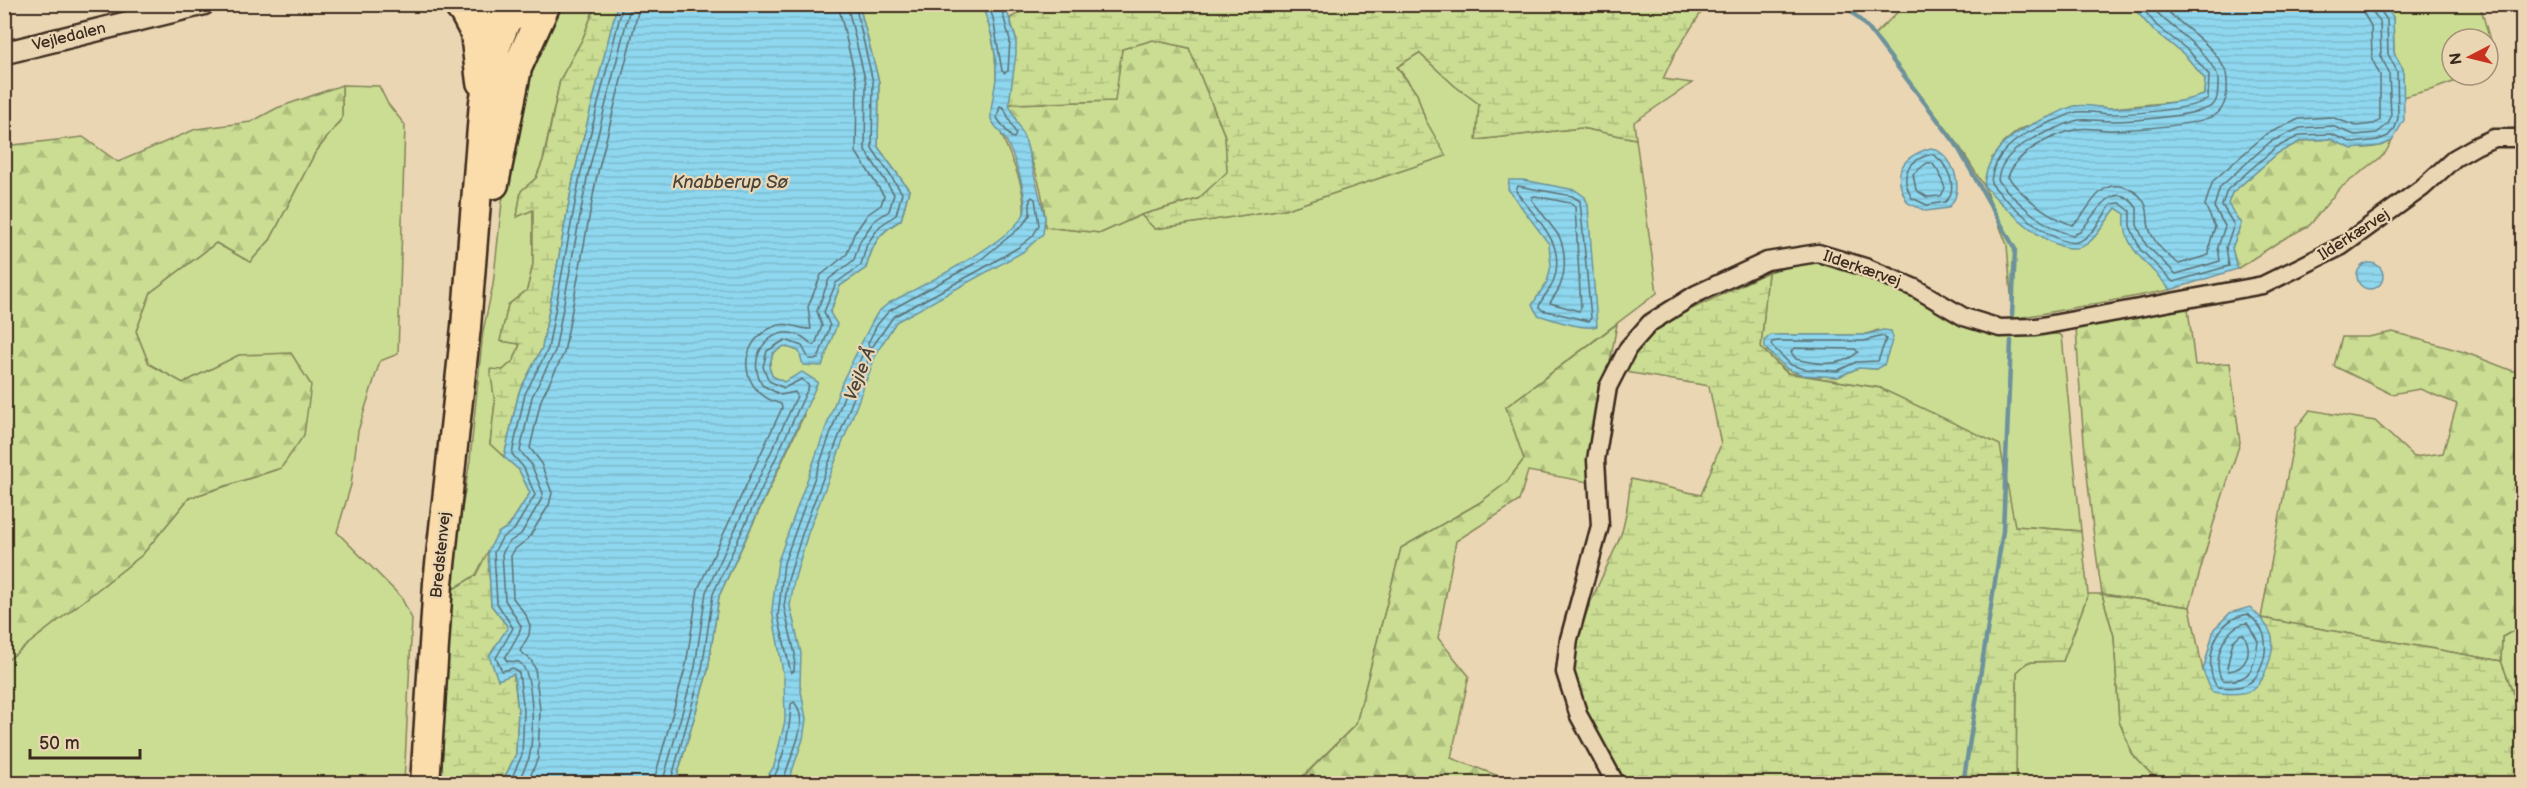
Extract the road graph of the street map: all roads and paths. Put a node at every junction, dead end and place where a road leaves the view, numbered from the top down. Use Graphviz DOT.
graph roads {
  1 [pos="203,4"];
  2 [pos="546,4"];
  3 [pos="461,9"];
  4 [pos="516,13"];
  5 [pos="4,53"];
  6 [pos="484,102"];
  7 [pos="2523,138"];
  8 [pos="466,327"];
  9 [pos="424,783"];
  10 [pos="1616,783"];
  1 -- 5 [label="street, Vejledalen"];
  2 -- 8 [label="highway, Bredstenvej"];
  3 -- 4 [label="main road"];
  3 -- 6 [label="highway, Bredstenvej"];
  4 -- 6 [label="highway, Bredstenvej"];
  6 -- 8 [label="highway, Bredstenvej"];
  7 -- 10 [label="street, Ilderkærvej"];
  8 -- 9 [label="highway, Bredstenvej"];
}
